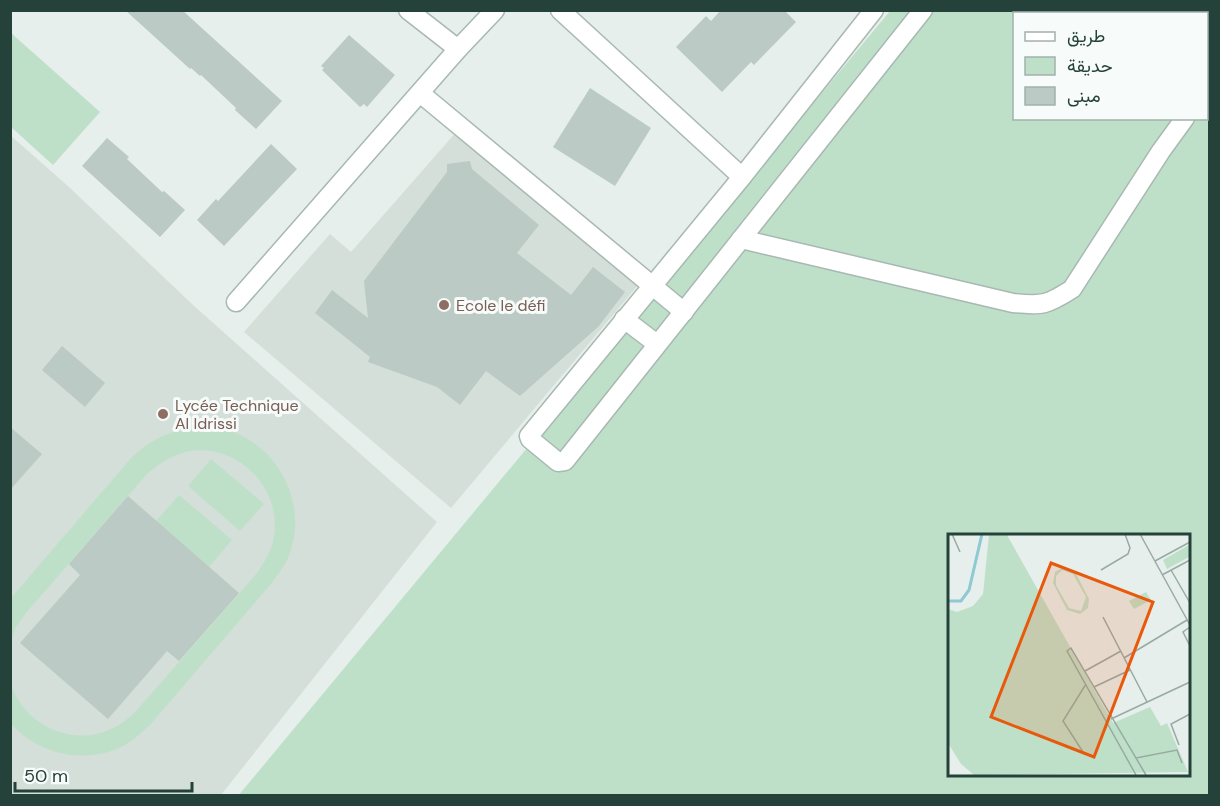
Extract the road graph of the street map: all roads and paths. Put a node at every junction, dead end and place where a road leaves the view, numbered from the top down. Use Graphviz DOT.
graph roads {
  1 [pos="408,10"];
  2 [pos="495,10"];
  3 [pos="560,10"];
  4 [pos="874,10"];
  5 [pos="923,10"];
  6 [pos="458,49"];
  7 [pos="420,93"];
  8 [pos="1184,120"];
  9 [pos="742,177"];
  10 [pos="741,239"];
  11 [pos="652,286"];
  12 [pos="236,302"];
  13 [pos="684,312"];
  14 [pos="624,319"];
  15 [pos="657,344"];
  1 -- 6 [label="street"];
  2 -- 6 [label="street"];
  3 -- 9 [label="street"];
  4 -- 9 [label="street"];
  5 -- 10 [label="street"];
  6 -- 7 [label="street"];
  7 -- 11 [label="street"];
  7 -- 12 [label="street"];
  8 -- 10 [label="street"];
  9 -- 11 [label="street"];
  10 -- 13 [label="street"];
  11 -- 13 [label="street"];
  11 -- 14 [label="street"];
  13 -- 15 [label="street"];
  14 -- 15 [label="street"];
  14 -- 15 [label="street"];
}
